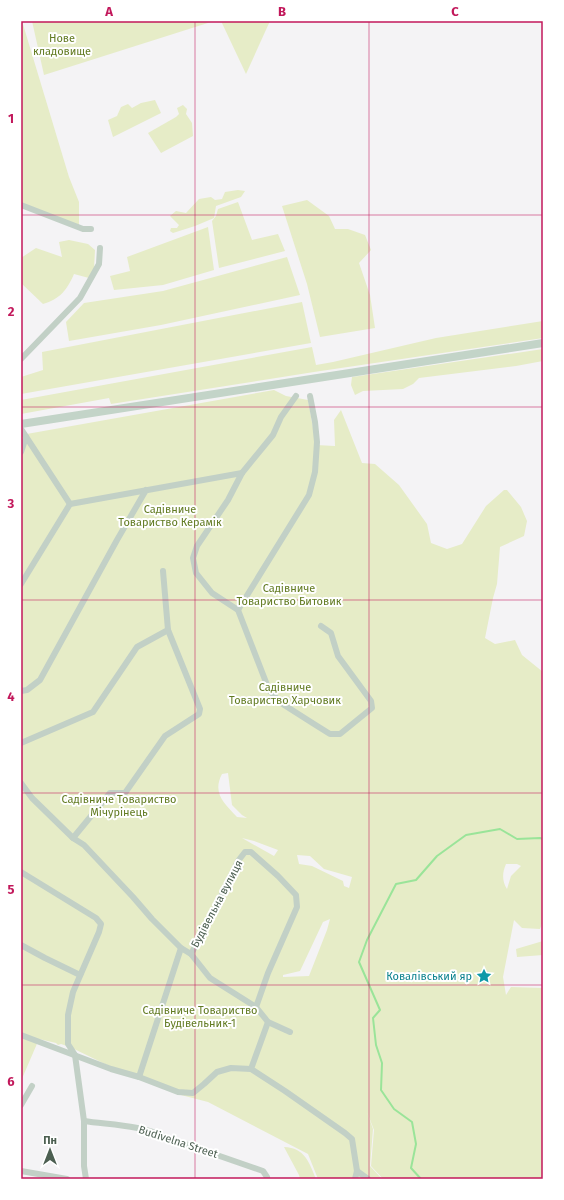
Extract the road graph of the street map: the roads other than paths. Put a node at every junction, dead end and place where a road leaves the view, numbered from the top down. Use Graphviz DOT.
graph roads {
  1 [pos="21,205"];
  2 [pos="91,228"];
  3 [pos="100,248"];
  4 [pos="543,343"];
  5 [pos="21,359"];
  6 [pos="296,396"];
  7 [pos="310,396"];
  8 [pos="21,424"];
  9 [pos="21,429"];
  10 [pos="26,437"];
  11 [pos="21,452"];
  12 [pos="242,473"];
  13 [pos="146,490"];
  14 [pos="70,504"];
  15 [pos="163,571"];
  16 [pos="21,584"];
  17 [pos="238,610"];
  18 [pos="321,626"];
  19 [pos="168,630"];
  20 [pos="21,691"];
  21 [pos="21,744"];
  22 [pos="21,783"];
  23 [pos="73,838"];
  24 [pos="21,872"];
  25 [pos="21,944"];
  26 [pos="181,948"];
  27 [pos="190,954"];
  28 [pos="80,975"];
  29 [pos="256,1007"];
  30 [pos="268,1022"];
  31 [pos="290,1032"];
  32 [pos="21,1035"];
  33 [pos="75,1055"];
  34 [pos="251,1069"];
  35 [pos="139,1077"];
  36 [pos="32,1086"];
  37 [pos="21,1105"];
  38 [pos="84,1121"];
  39 [pos="21,1171"];
  40 [pos="357,1171"];
  41 [pos="267,1177"];
  42 [pos="67,1179"];
  43 [pos="86,1179"];
  44 [pos="355,1179"];
  45 [pos="368,1179"];
  1 -- 2 [label="street"];
  3 -- 5 [label="street"];
  4 -- 8 [label="main road"];
  6 -- 12 [label="street"];
  7 -- 17 [label="street"];
  9 -- 10 [label="street"];
  10 -- 11 [label="street"];
  10 -- 14 [label="street"];
  12 -- 13 [label="street"];
  12 -- 17 [label="street"];
  13 -- 14 [label="street"];
  13 -- 20 [label="street"];
  14 -- 16 [label="street"];
  15 -- 19 [label="street"];
  17 -- 18 [label="street"];
  19 -- 21 [label="street"];
  19 -- 23 [label="street"];
  22 -- 23 [label="street"];
  23 -- 26 [label="street"];
  24 -- 28 [label="street"];
  25 -- 28 [label="street"];
  26 -- 27 [label="street"];
  26 -- 35 [label="street"];
  27 -- 29 [label="street"];
  27 -- 29 [label="street, Будівельна вулиця"];
  28 -- 33 [label="street"];
  29 -- 30 [label="street"];
  30 -- 31 [label="street"];
  30 -- 34 [label="street"];
  32 -- 33 [label="street"];
  33 -- 35 [label="street"];
  33 -- 38 [label="street"];
  34 -- 35 [label="street"];
  34 -- 40 [label="street"];
  36 -- 37 [label="street"];
  38 -- 41 [label="street, Budivelna Street"];
  38 -- 43 [label="street"];
  39 -- 42 [label="street"];
  40 -- 44 [label="street"];
  40 -- 45 [label="street"];
}
